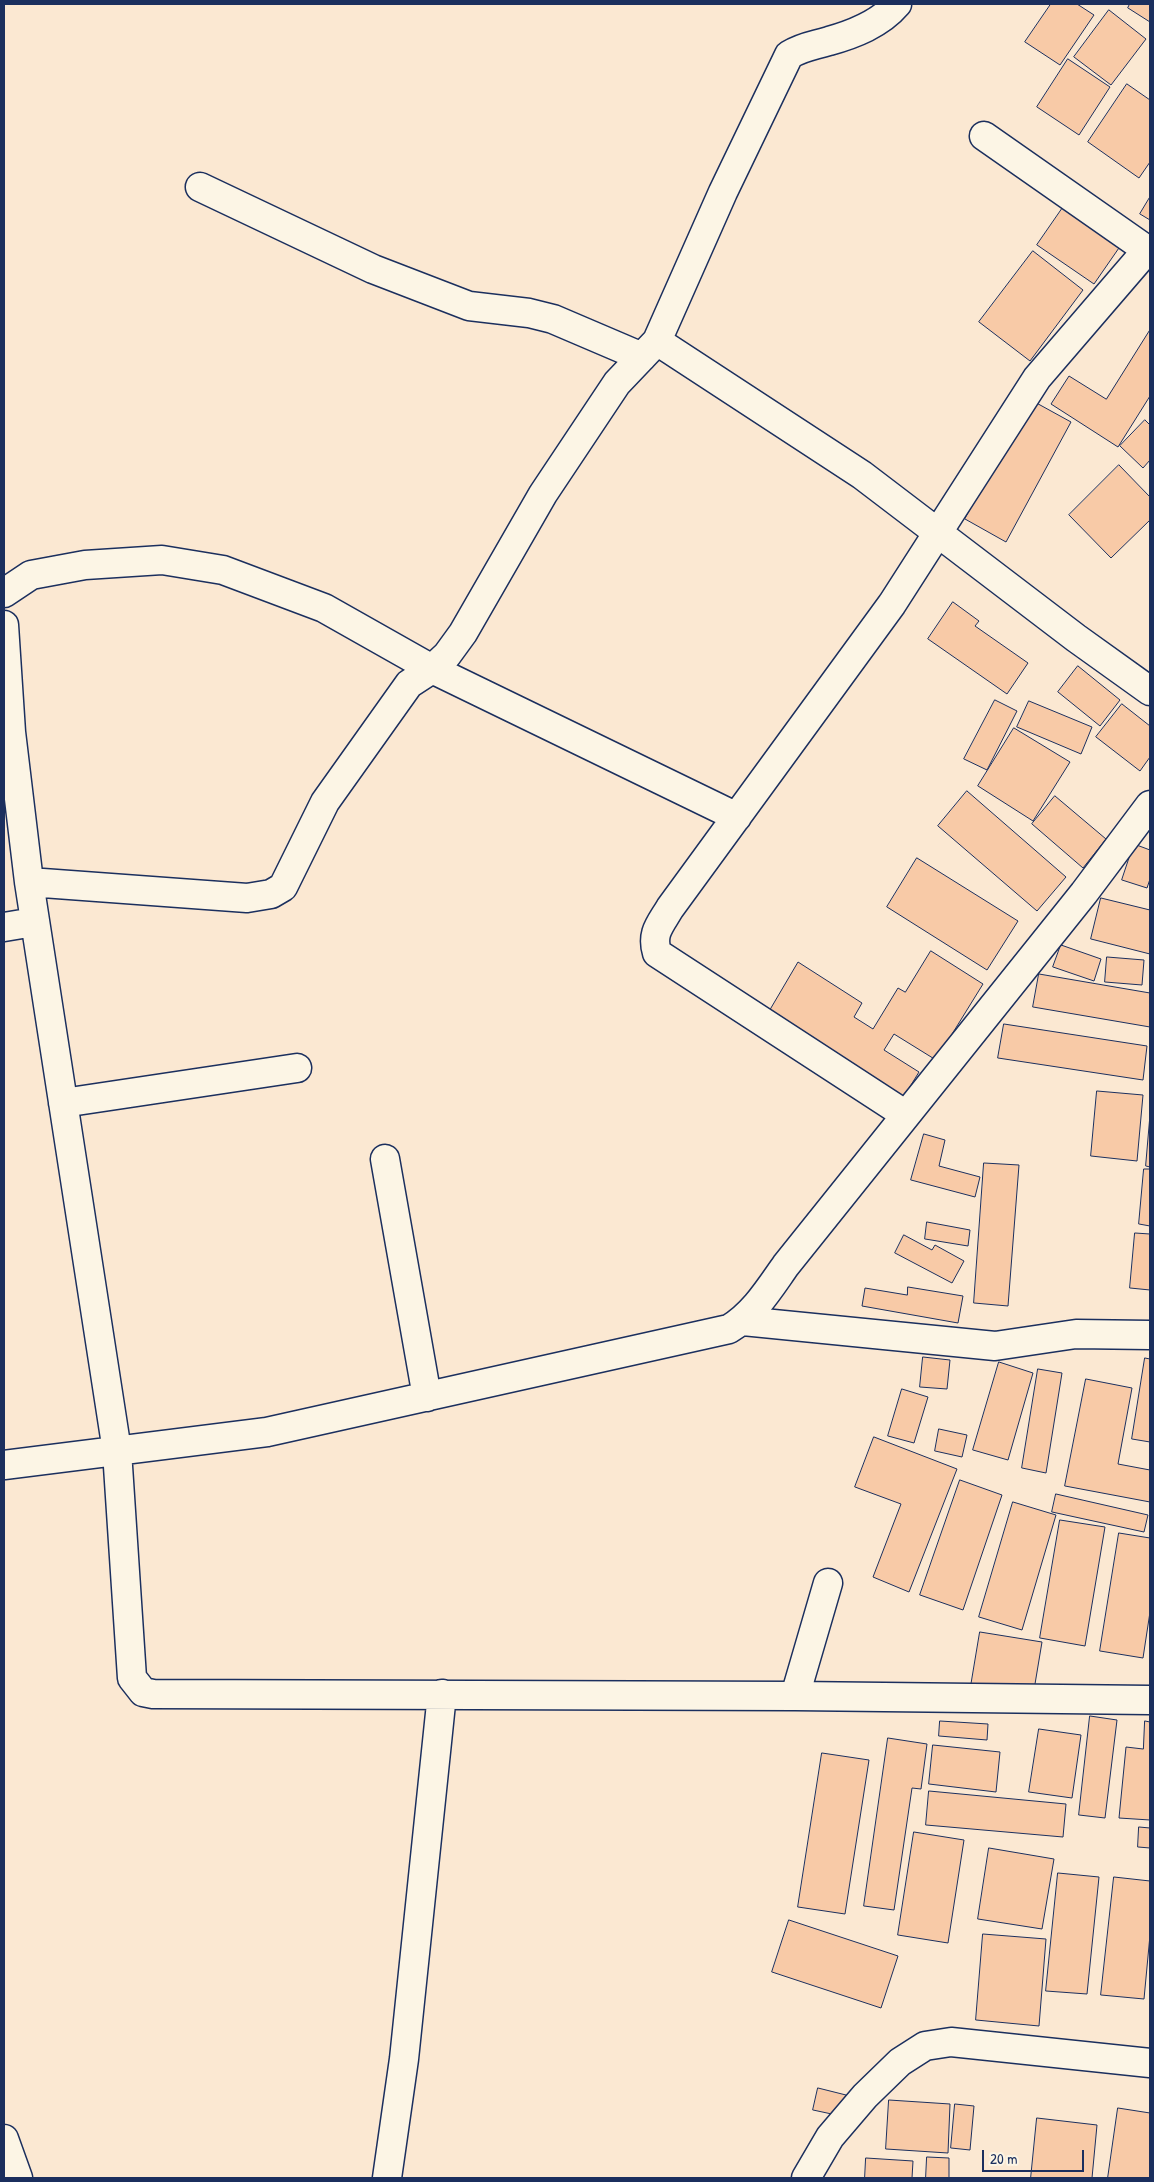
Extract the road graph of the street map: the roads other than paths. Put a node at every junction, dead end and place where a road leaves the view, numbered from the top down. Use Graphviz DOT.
graph roads {
  1 [pos="897,4"];
  2 [pos="984,136"];
  3 [pos="200,187"];
  4 [pos="1149,251"];
  5 [pos="649,349"];
  6 [pos="939,534"];
  7 [pos="4,593"];
  8 [pos="4,626"];
  9 [pos="432,669"];
  10 [pos="1150,691"];
  11 [pos="1150,805"];
  12 [pos="737,817"];
  13 [pos="28,882"];
  14 [pos="34,922"];
  15 [pos="4,927"];
  16 [pos="297,1068"];
  17 [pos="63,1103"];
  18 [pos="906,1115"];
  19 [pos="385,1159"];
  20 [pos="743,1321"];
  21 [pos="1150,1335"];
  22 [pos="427,1396"];
  23 [pos="117,1451"];
  24 [pos="4,1465"];
  25 [pos="828,1583"];
  26 [pos="442,1694"];
  27 [pos="795,1696"];
  28 [pos="1150,1700"];
  29 [pos="1150,2063"];
  30 [pos="4,2138"];
  31 [pos="18,2178"];
  32 [pos="387,2178"];
  33 [pos="806,2178"];
  1 -- 5 [label="street"];
  2 -- 4 [label="street"];
  3 -- 5 [label="street"];
  4 -- 6 [label="street"];
  5 -- 6 [label="street"];
  5 -- 9 [label="street"];
  6 -- 10 [label="street"];
  6 -- 12 [label="street"];
  7 -- 9 [label="street"];
  8 -- 13 [label="street"];
  9 -- 12 [label="street"];
  9 -- 13 [label="street"];
  11 -- 18 [label="street"];
  12 -- 18 [label="street"];
  13 -- 14 [label="street"];
  14 -- 15 [label="street"];
  14 -- 17 [label="street"];
  16 -- 17 [label="street"];
  17 -- 23 [label="street"];
  18 -- 20 [label="street"];
  19 -- 22 [label="street"];
  20 -- 21 [label="street"];
  20 -- 22 [label="street"];
  22 -- 23 [label="street"];
  23 -- 24 [label="street"];
  23 -- 26 [label="street"];
  25 -- 27 [label="street"];
  26 -- 27 [label="street"];
  26 -- 32 [label="street"];
  27 -- 28 [label="street"];
  29 -- 33 [label="street"];
  30 -- 31 [label="street"];
}
